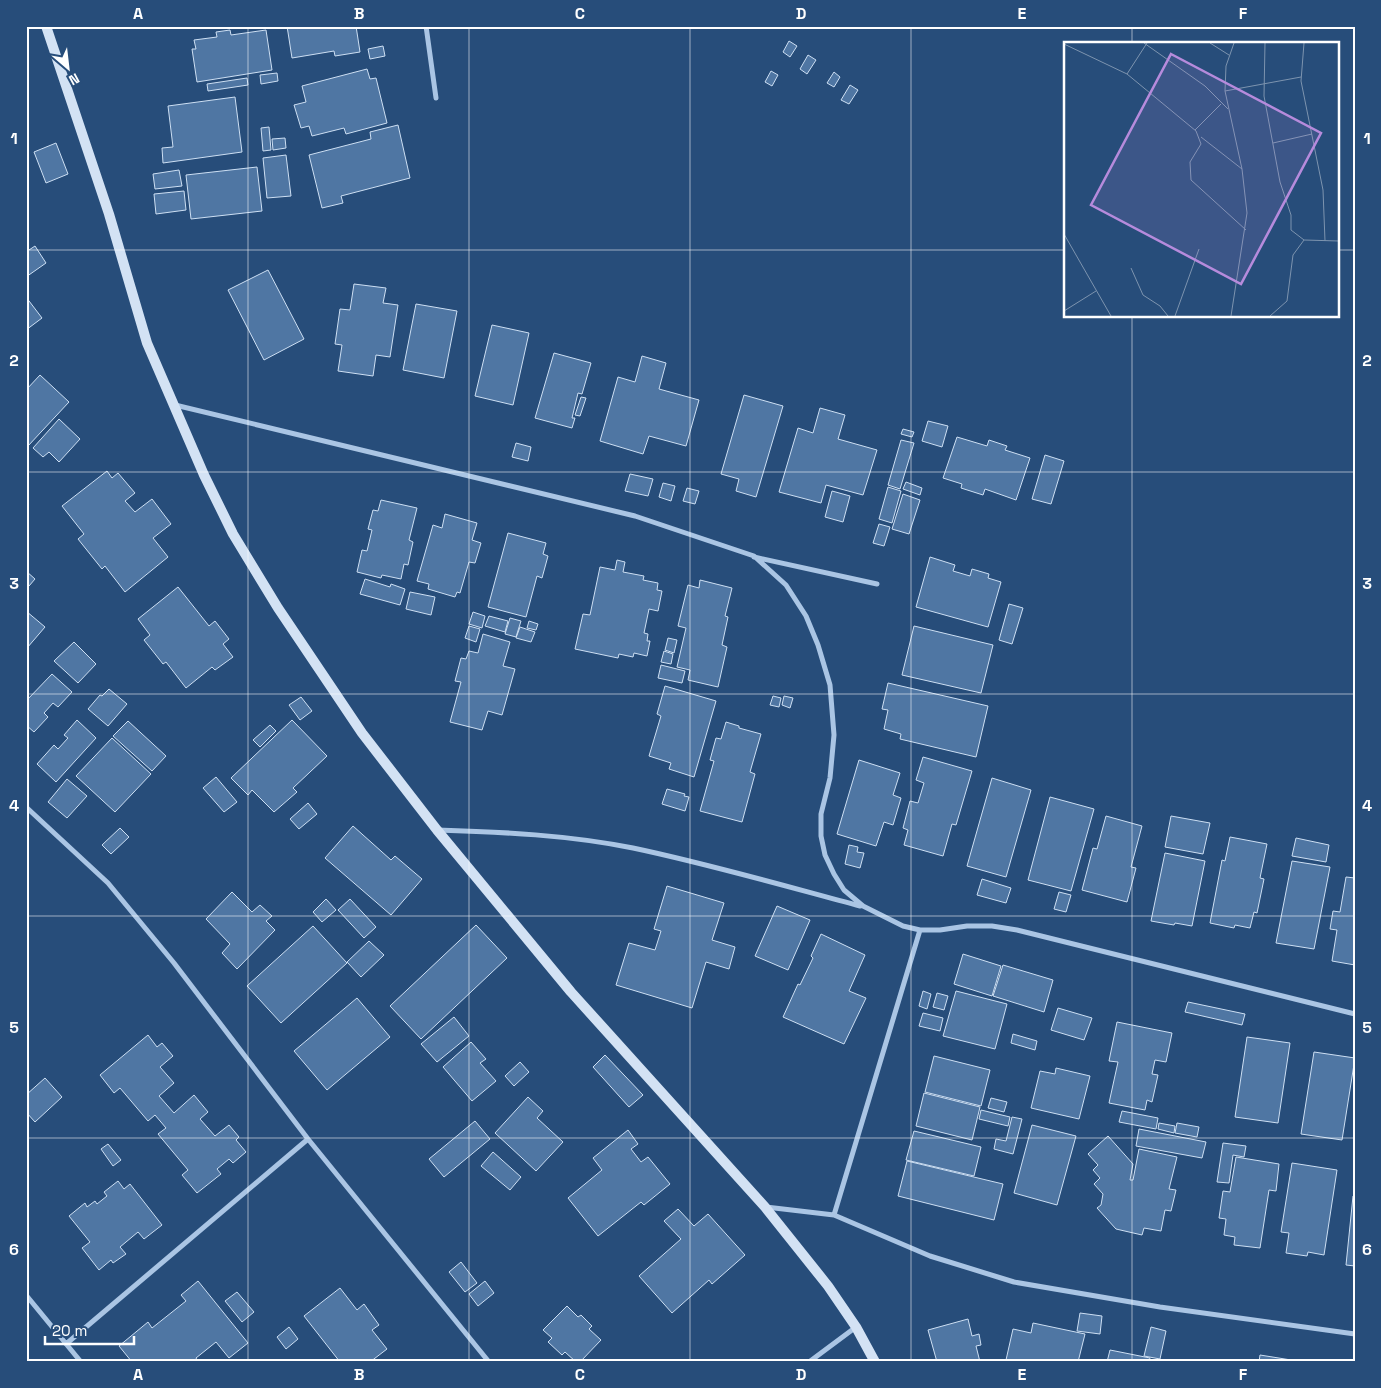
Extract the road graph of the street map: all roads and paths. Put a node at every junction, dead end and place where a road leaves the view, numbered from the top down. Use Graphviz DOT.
graph roads {
  1 [pos="46,26"];
  2 [pos="426,26"];
  3 [pos="436,98"];
  4 [pos="174,405"];
  5 [pos="754,556"];
  6 [pos="877,584"];
  7 [pos="26,807"];
  8 [pos="437,830"];
  9 [pos="863,906"];
  10 [pos="920,930"];
  11 [pos="1355,1014"];
  12 [pos="308,1139"];
  13 [pos="765,1207"];
  14 [pos="834,1215"];
  15 [pos="26,1295"];
  16 [pos="856,1327"];
  17 [pos="1355,1334"];
  18 [pos="66,1344"];
  19 [pos="81,1362"];
  20 [pos="489,1362"];
  21 [pos="809,1362"];
  22 [pos="875,1362"];
  1 -- 4 [label="street"];
  2 -- 3 [label="street"];
  4 -- 5 [label="street"];
  4 -- 8 [label="street"];
  5 -- 6 [label="street"];
  5 -- 9 [label="street"];
  7 -- 12 [label="street"];
  8 -- 9 [label="street"];
  8 -- 13 [label="street"];
  9 -- 10 [label="street"];
  10 -- 11 [label="street"];
  10 -- 14 [label="street"];
  12 -- 18 [label="street"];
  12 -- 20 [label="street"];
  13 -- 14 [label="street"];
  13 -- 16 [label="street"];
  14 -- 17 [label="street"];
  15 -- 18 [label="street"];
  16 -- 21 [label="street"];
  16 -- 22 [label="street"];
  18 -- 19 [label="street"];
}
